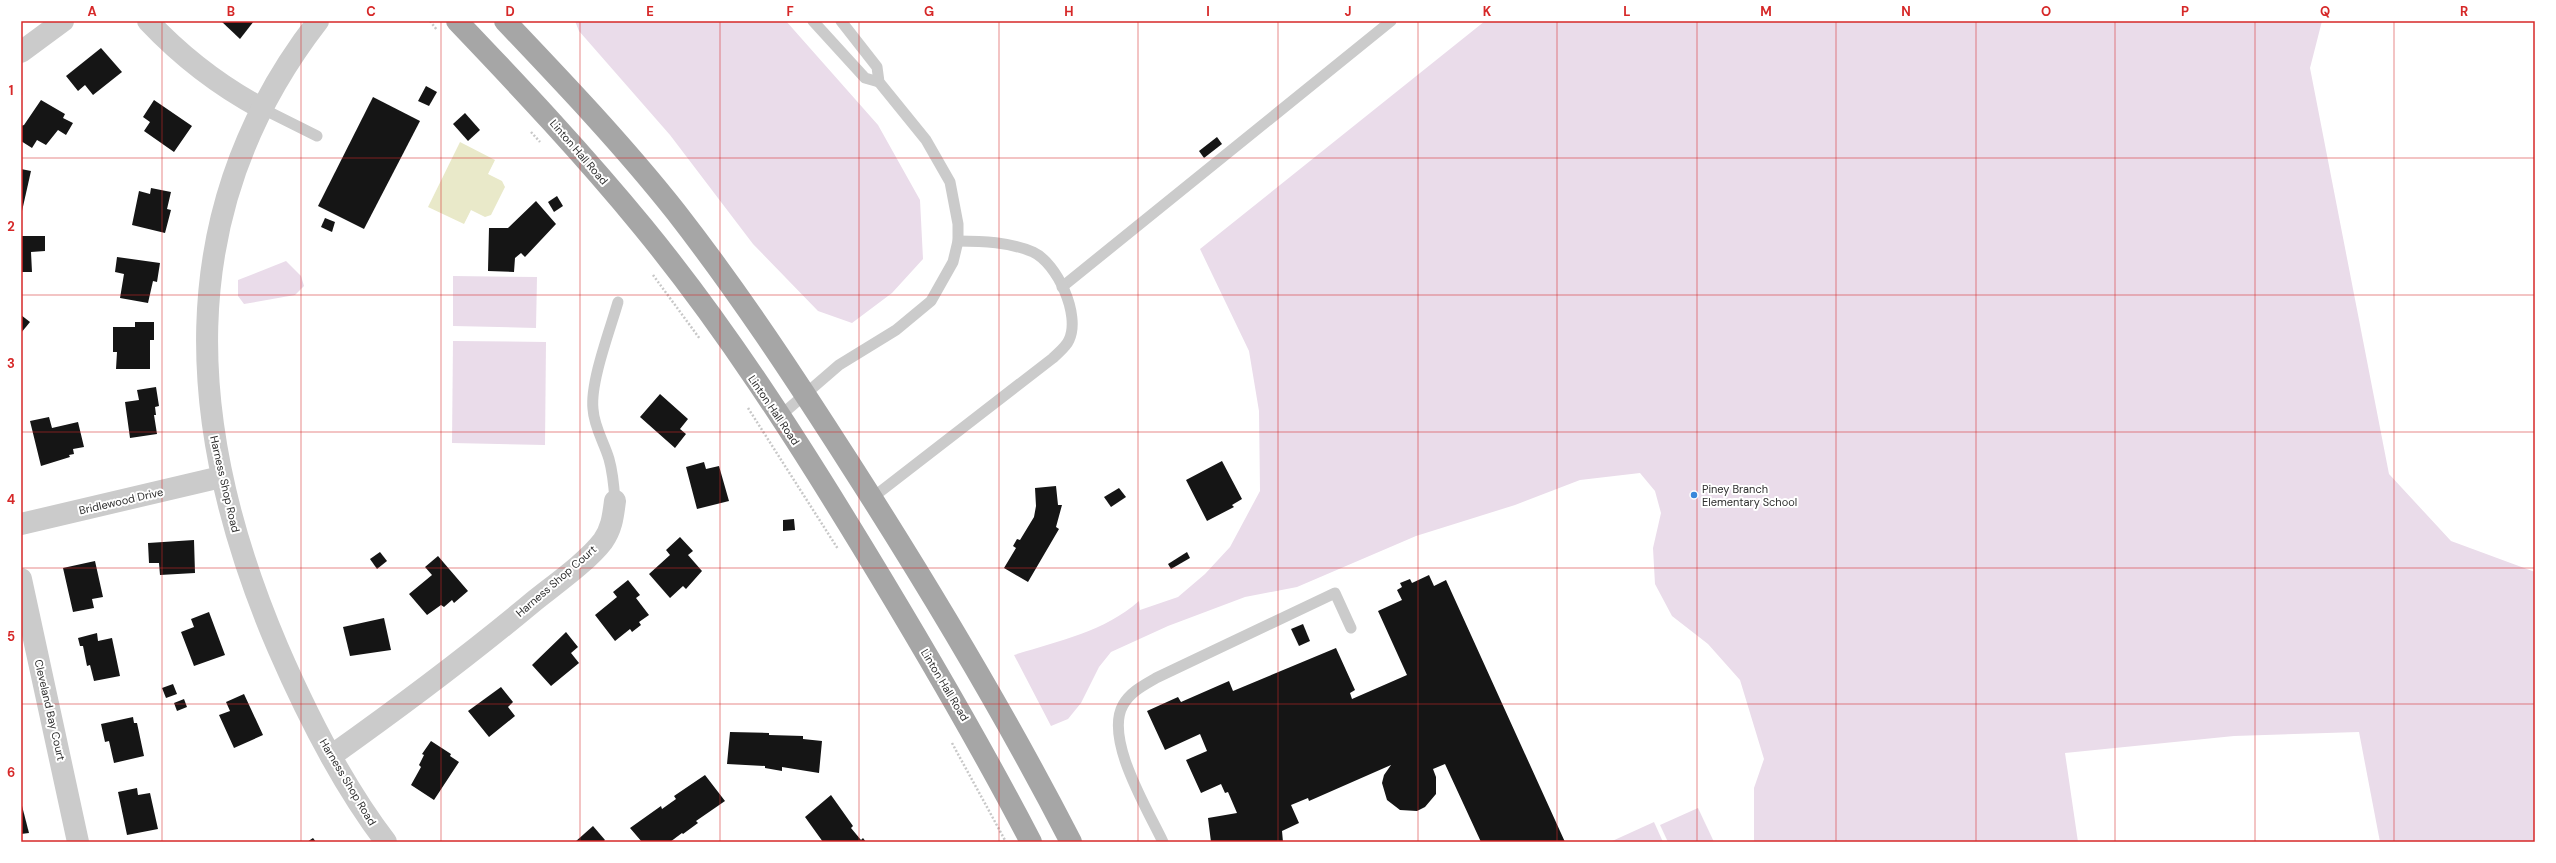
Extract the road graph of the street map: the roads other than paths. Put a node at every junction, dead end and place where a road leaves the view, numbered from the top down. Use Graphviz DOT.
graph roads {
  1 [pos="63,21"];
  2 [pos="148,21"];
  3 [pos="318,21"];
  4 [pos="505,21"];
  5 [pos="813,21"];
  6 [pos="841,21"];
  7 [pos="1391,21"];
  8 [pos="448,27"];
  9 [pos="21,52"];
  10 [pos="878,82"];
  11 [pos="262,108"];
  12 [pos="317,136"];
  13 [pos="958,241"];
  14 [pos="1062,287"];
  15 [pos="618,302"];
  16 [pos="805,394"];
  17 [pos="780,416"];
  18 [pos="221,477"];
  19 [pos="872,498"];
  20 [pos="615,501"];
  21 [pos="21,524"];
  22 [pos="21,579"];
  23 [pos="1351,628"];
  24 [pos="330,756"];
  25 [pos="78,842"];
  26 [pos="386,842"];
  27 [pos="1031,842"];
  28 [pos="1070,842"];
  29 [pos="1163,842"];
  1 -- 9 [label="street"];
  2 -- 11 [label="street"];
  3 -- 11 [label="street, Harness Shop Road"];
  4 -- 16 [label="main road"];
  5 -- 10 [label="lane"];
  6 -- 10 [label="lane"];
  7 -- 14 [label="lane"];
  8 -- 17 [label="main road, Linton Hall Road"];
  10 -- 13 [label="lane"];
  11 -- 12 [label="lane"];
  11 -- 18 [label="street, Harness Shop Road"];
  13 -- 14 [label="lane"];
  13 -- 16 [label="lane"];
  14 -- 19 [label="lane"];
  15 -- 20 [label="lane, Harness Shop Court"];
  16 -- 17 [label="lane"];
  16 -- 19 [label="main road"];
  17 -- 27 [label="main road, Linton Hall Road"];
  18 -- 21 [label="street, Bridlewood Drive"];
  18 -- 24 [label="street, Harness Shop Road"];
  19 -- 28 [label="main road"];
  20 -- 24 [label="street, Harness Shop Court"];
  22 -- 25 [label="street, Cleveland Bay Court"];
  23 -- 29 [label="lane"];
  24 -- 26 [label="street, Harness Shop Road"];
}
